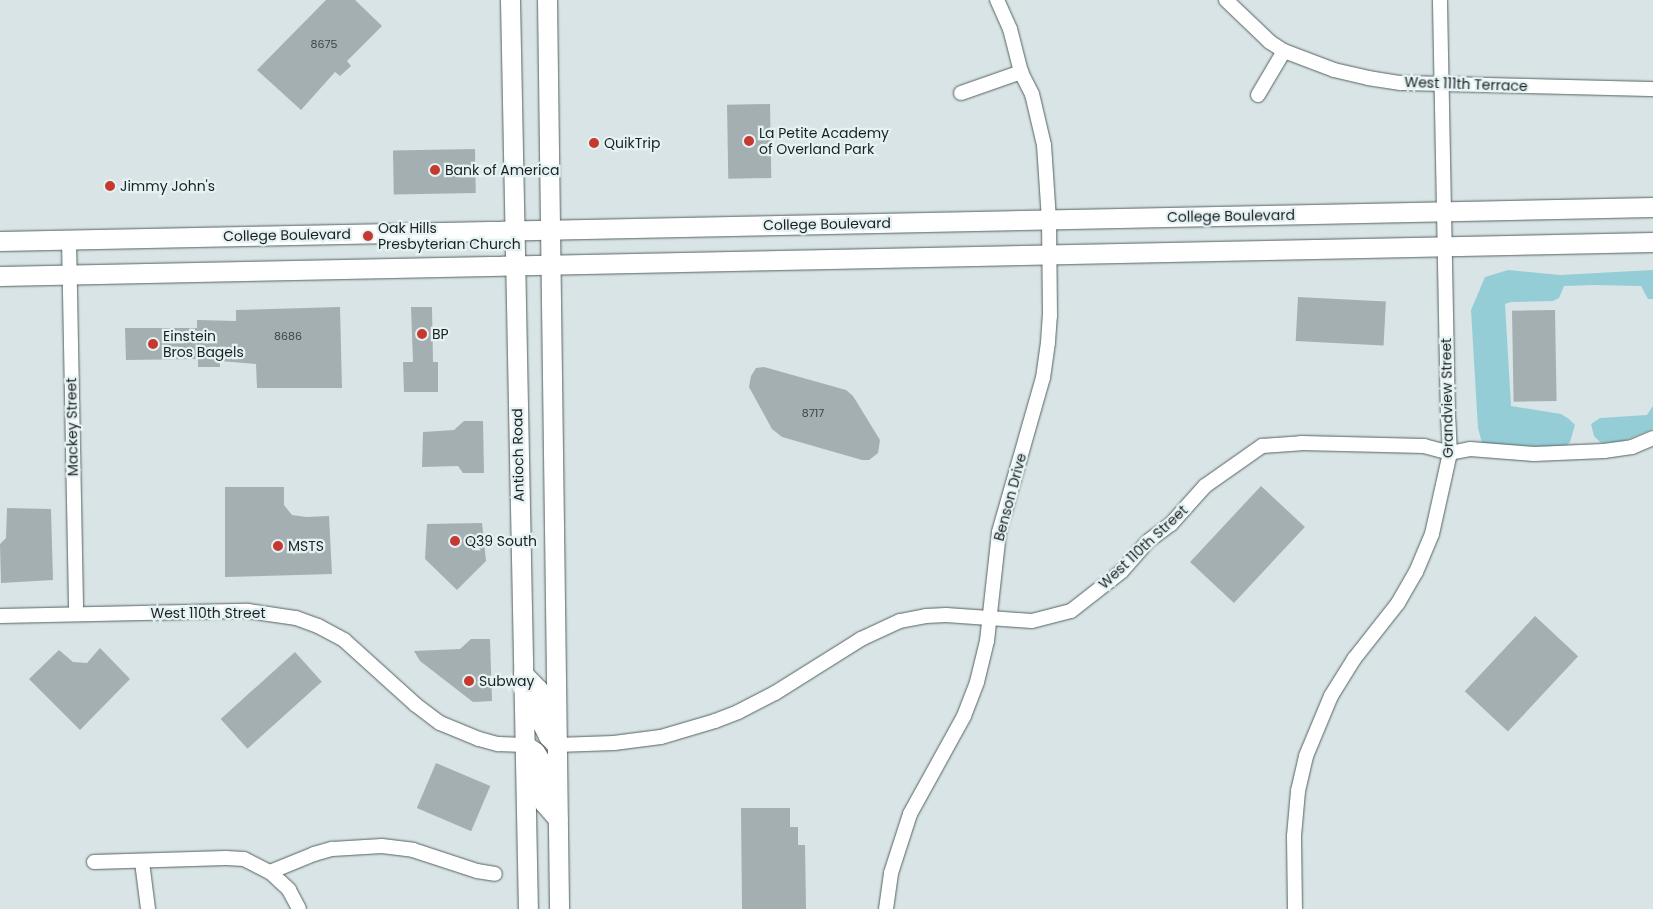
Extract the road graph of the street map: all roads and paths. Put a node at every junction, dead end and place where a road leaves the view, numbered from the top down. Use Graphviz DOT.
graph roads {
  1 [pos="510,0"];
  2 [pos="547,0"];
  3 [pos="997,0"];
  4 [pos="1226,0"];
  5 [pos="1440,0"];
  6 [pos="1284,51"];
  7 [pos="1021,72"];
  8 [pos="1441,84"];
  9 [pos="1653,88"];
  10 [pos="961,93"];
  11 [pos="1258,95"];
  12 [pos="1653,207"];
  13 [pos="1444,211"];
  14 [pos="1049,220"];
  15 [pos="551,229"];
  16 [pos="513,230"];
  17 [pos="69,240"];
  18 [pos="0,241"];
  19 [pos="1653,242"];
  20 [pos="1445,246"];
  21 [pos="1049,254"];
  22 [pos="551,265"];
  23 [pos="514,266"];
  24 [pos="69,275"];
  25 [pos="0,276"];
  26 [pos="1653,438"];
  27 [pos="1450,453"];
  28 [pos="76,614"];
  29 [pos="0,616"];
  30 [pos="989,617"];
  31 [pos="522,674"];
  32 [pos="525,745"];
  33 [pos="557,745"];
  34 [pos="558,820"];
  35 [pos="94,862"];
  36 [pos="142,862"];
  37 [pos="270,872"];
  38 [pos="496,874"];
  39 [pos="148,909"];
  40 [pos="299,909"];
  41 [pos="528,909"];
  42 [pos="560,909"];
  43 [pos="886,909"];
  44 [pos="1295,909"];
  1 -- 16 [label="main road, Antioch Road"];
  2 -- 15 [label="main road"];
  3 -- 7 [label="street, Benson Drive"];
  4 -- 6 [label="street, West 111th Terrace"];
  5 -- 8 [label="street, Grandview Street"];
  6 -- 8 [label="street, West 111th Terrace"];
  6 -- 11 [label="street"];
  7 -- 10 [label="street"];
  7 -- 14 [label="street, Benson Drive"];
  8 -- 9 [label="street, West 111th Terrace"];
  8 -- 13 [label="street, Grandview Street"];
  12 -- 13 [label="main road, College Boulevard"];
  13 -- 14 [label="main road, College Boulevard"];
  13 -- 20 [label="street, Grandview Street"];
  14 -- 15 [label="main road, College Boulevard"];
  14 -- 21 [label="street, Benson Drive"];
  15 -- 16 [label="main road, College Boulevard"];
  15 -- 22 [label="main road"];
  16 -- 17 [label="main road, College Boulevard"];
  16 -- 23 [label="main road, Antioch Road"];
  17 -- 18 [label="main road, College Boulevard"];
  17 -- 24 [label="street, Mackey Street"];
  19 -- 20 [label="main road"];
  20 -- 21 [label="main road"];
  20 -- 27 [label="street, Grandview Street"];
  21 -- 22 [label="main road"];
  21 -- 30 [label="street, Benson Drive"];
  22 -- 23 [label="main road"];
  22 -- 33 [label="main road"];
  23 -- 24 [label="main road"];
  23 -- 31 [label="main road, Antioch Road"];
  24 -- 25 [label="main road"];
  24 -- 28 [label="street, Mackey Street"];
  26 -- 27 [label="street, West 110th Street"];
  27 -- 30 [label="street, West 110th Street"];
  27 -- 44 [label="street, Grandview Street"];
  28 -- 29 [label="street, West 110th Street"];
  28 -- 32 [label="street, West 110th Street"];
  30 -- 33 [label="street, West 110th Street"];
  30 -- 43 [label="street, Benson Drive"];
  31 -- 32 [label="main road, Antioch Road"];
  31 -- 33 [label="main road"];
  32 -- 34 [label="main road"];
  32 -- 41 [label="main road, Antioch Road"];
  33 -- 34 [label="main road"];
  34 -- 42 [label="main road"];
  35 -- 36 [label="street"];
  36 -- 37 [label="street"];
  36 -- 39 [label="street"];
  37 -- 38 [label="street"];
  37 -- 40 [label="street"];
}
